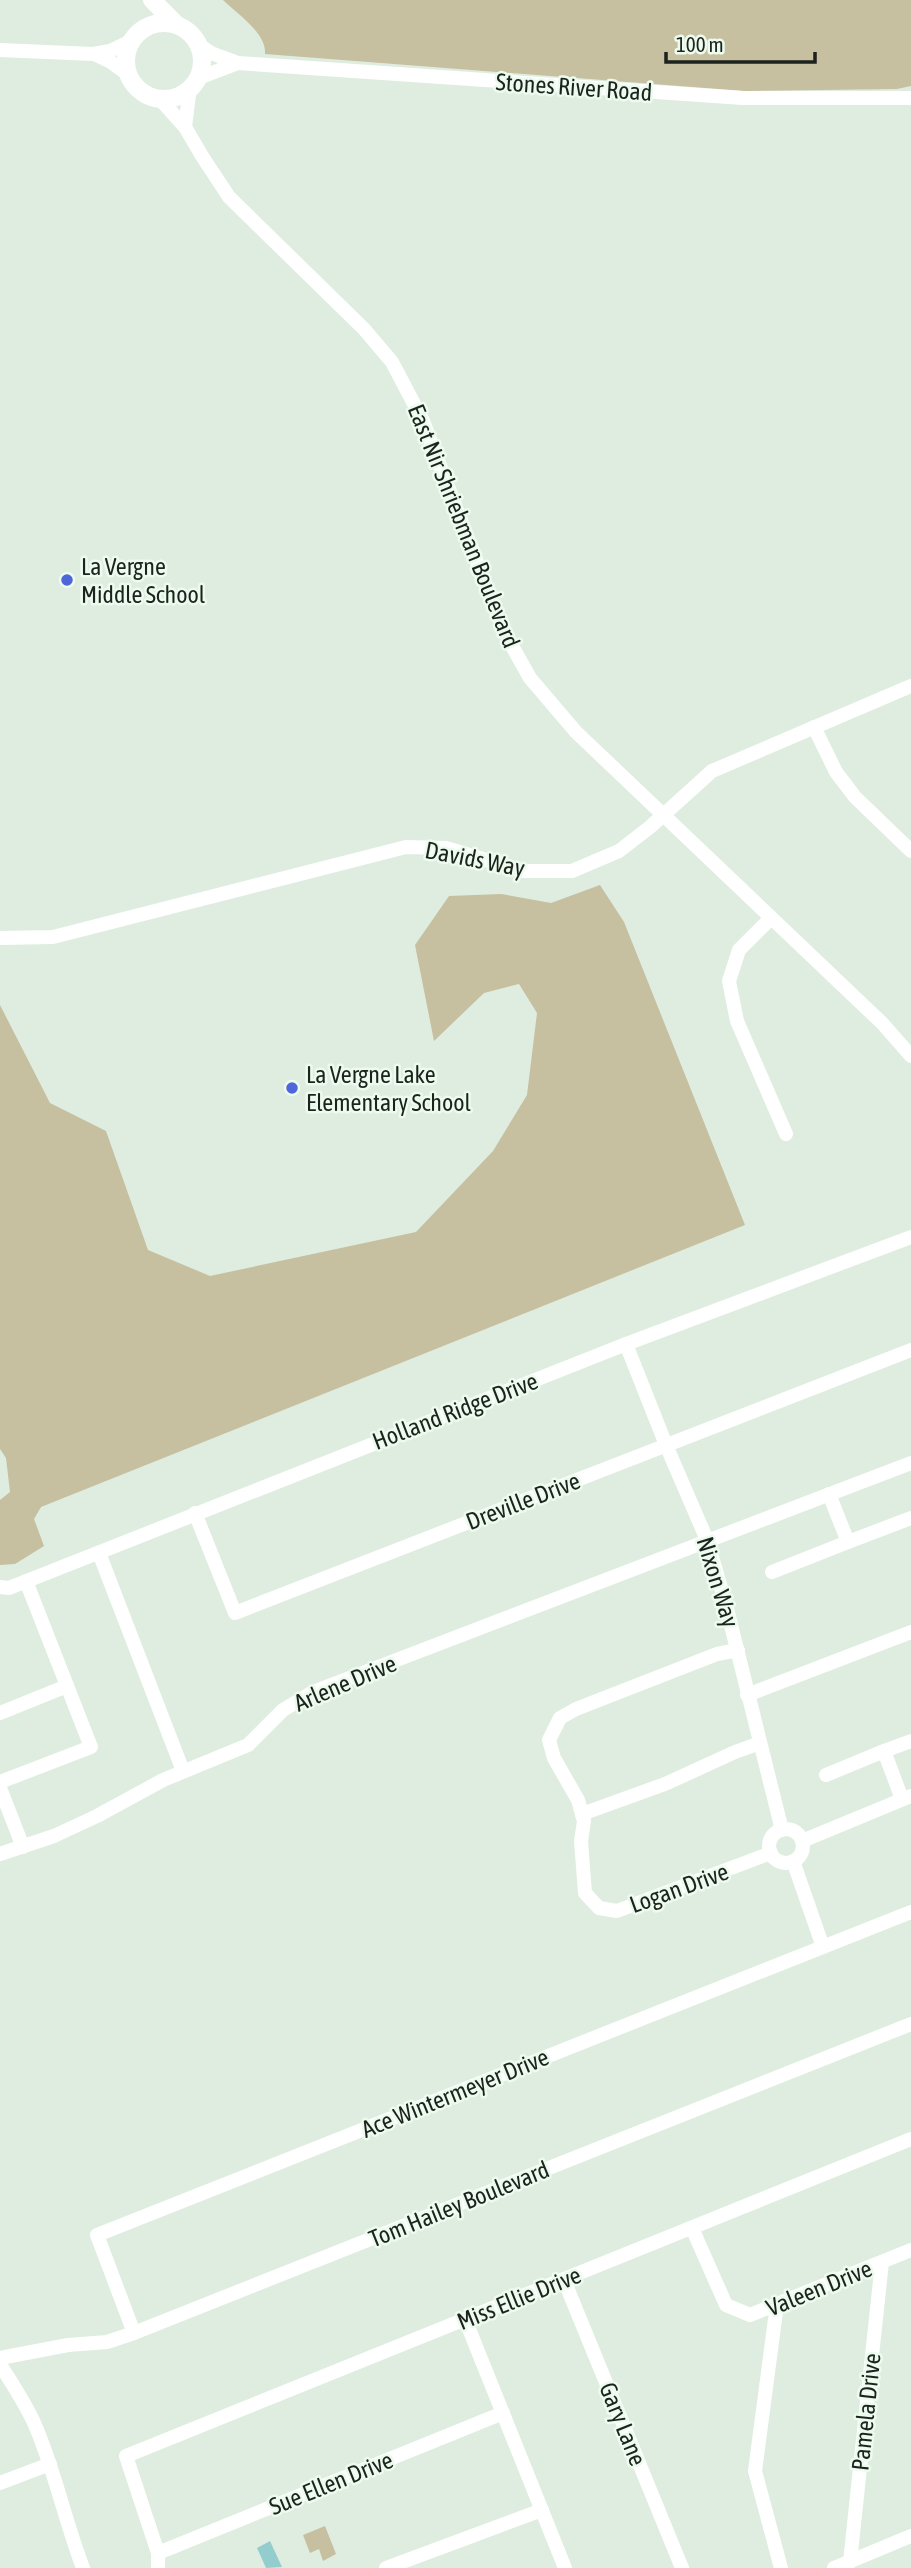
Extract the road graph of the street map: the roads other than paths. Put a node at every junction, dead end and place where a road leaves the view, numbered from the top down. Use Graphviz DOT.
graph roads {
  1 [pos="144,0"];
  2 [pos="152,0"];
  3 [pos="177,25"];
  4 [pos="136,36"];
  5 [pos="198,44"];
  6 [pos="0,50"];
  7 [pos="93,54"];
  8 [pos="238,63"];
  9 [pos="129,75"];
  10 [pos="193,83"];
  11 [pos="159,98"];
  12 [pos="911,98"];
  13 [pos="186,127"];
  14 [pos="911,686"];
  15 [pos="814,727"];
  16 [pos="663,815"];
  17 [pos="911,850"];
  18 [pos="771,918"];
  19 [pos="0,938"];
  20 [pos="911,1056"];
  21 [pos="786,1134"];
  22 [pos="911,1237"];
  23 [pos="626,1344"];
  24 [pos="911,1350"];
  25 [pos="666,1445"];
  26 [pos="911,1463"];
  27 [pos="829,1494"];
  28 [pos="195,1513"];
  29 [pos="911,1518"];
  30 [pos="708,1540"];
  31 [pos="848,1542"];
  32 [pos="99,1553"];
  33 [pos="772,1572"];
  34 [pos="26,1581"];
  35 [pos="0,1587"];
  36 [pos="911,1632"];
  37 [pos="738,1650"];
  38 [pos="67,1686"];
  39 [pos="747,1696"];
  40 [pos="0,1713"];
  41 [pos="911,1741"];
  42 [pos="760,1743"];
  43 [pos="884,1751"];
  44 [pos="183,1771"];
  45 [pos="826,1775"];
  46 [pos="0,1785"];
  47 [pos="907,1798"];
  48 [pos="582,1814"];
  49 [pos="782,1830"];
  50 [pos="802,1842"];
  51 [pos="23,1847"];
  52 [pos="771,1853"];
  53 [pos="0,1854"];
  54 [pos="793,1861"];
  55 [pos="911,1912"];
  56 [pos="824,1947"];
  57 [pos="911,2024"];
  58 [pos="911,2139"];
  59 [pos="692,2228"];
  60 [pos="911,2250"];
  61 [pos="882,2262"];
  62 [pos="564,2280"];
  63 [pos="777,2304"];
  64 [pos="465,2319"];
  65 [pos="134,2333"];
  66 [pos="0,2358"];
  67 [pos="0,2364"];
  68 [pos="503,2413"];
  69 [pos="50,2464"];
  70 [pos="0,2483"];
  71 [pos="542,2510"];
  72 [pos="911,2536"];
  73 [pos="158,2561"];
  74 [pos="850,2562"];
  75 [pos="83,2568"];
  76 [pos="386,2568"];
  77 [pos="565,2568"];
  78 [pos="682,2568"];
  79 [pos="781,2568"];
  80 [pos="834,2568"];
  1 -- 4 [label="main road"];
  2 -- 3 [label="main road, Stones River Road"];
  3 -- 4 [label="main road"];
  3 -- 5 [label="main road, Stones River Road"];
  4 -- 7 [label="street"];
  4 -- 9 [label="main road"];
  5 -- 8 [label="street, Stones River Road"];
  5 -- 10 [label="main road"];
  6 -- 7 [label="street"];
  7 -- 9 [label="street"];
  8 -- 10 [label="street, Stones River Road"];
  8 -- 12 [label="street, Stones River Road"];
  9 -- 11 [label="main road"];
  10 -- 11 [label="main road, Stones River Road"];
  10 -- 13 [label="street"];
  11 -- 13 [label="street, East Nir Shriebman Boulevard"];
  13 -- 16 [label="street, East Nir Shriebman Boulevard"];
  14 -- 15 [label="street, Davids Way"];
  15 -- 16 [label="street, Davids Way"];
  15 -- 17 [label="street"];
  16 -- 18 [label="street, East Nir Shriebman Boulevard"];
  16 -- 19 [label="street, Davids Way"];
  18 -- 20 [label="street, East Nir Shriebman Boulevard"];
  18 -- 21 [label="street"];
  22 -- 23 [label="street, Holland Ridge Drive"];
  23 -- 25 [label="street, Nixon Way"];
  23 -- 28 [label="street, Holland Ridge Drive"];
  24 -- 25 [label="street, Dreville Drive"];
  25 -- 28 [label="street, Dreville Drive"];
  25 -- 30 [label="street, Nixon Way"];
  26 -- 27 [label="street, Arlene Drive"];
  27 -- 30 [label="street, Arlene Drive"];
  27 -- 31 [label="street"];
  28 -- 32 [label="street, Holland Ridge Drive"];
  29 -- 31 [label="street"];
  30 -- 37 [label="street, Nixon Way"];
  30 -- 44 [label="street, Arlene Drive"];
  31 -- 33 [label="street"];
  32 -- 34 [label="street, Holland Ridge Drive"];
  32 -- 44 [label="street"];
  34 -- 35 [label="street, Holland Ridge Drive"];
  34 -- 38 [label="street"];
  36 -- 39 [label="street"];
  37 -- 39 [label="street, Nixon Way"];
  37 -- 48 [label="street, Logan Drive"];
  38 -- 40 [label="street"];
  38 -- 46 [label="street"];
  39 -- 42 [label="street, Nixon Way"];
  41 -- 43 [label="street"];
  42 -- 48 [label="street"];
  42 -- 49 [label="street, Nixon Way"];
  43 -- 45 [label="street"];
  43 -- 47 [label="street"];
  44 -- 51 [label="street, Arlene Drive"];
  46 -- 51 [label="street"];
  47 -- 50 [label="street"];
  48 -- 52 [label="street, Logan Drive"];
  49 -- 50 [label="street"];
  49 -- 52 [label="street"];
  50 -- 54 [label="street"];
  51 -- 53 [label="street, Arlene Drive"];
  52 -- 54 [label="street"];
  54 -- 56 [label="street"];
  55 -- 56 [label="street, Ace Wintermeyer Drive"];
  56 -- 65 [label="street, Ace Wintermeyer Drive"];
  57 -- 65 [label="street, Tom Hailey Boulevard"];
  58 -- 59 [label="street, Miss Ellie Drive"];
  59 -- 62 [label="street, Miss Ellie Drive"];
  59 -- 63 [label="street, Valeen Drive"];
  60 -- 61 [label="street, Valeen Drive"];
  61 -- 63 [label="street, Valeen Drive"];
  61 -- 74 [label="street, Pamela Drive"];
  62 -- 64 [label="street, Miss Ellie Drive"];
  62 -- 78 [label="street, Gary Lane"];
  63 -- 79 [label="street"];
  64 -- 68 [label="street"];
  64 -- 73 [label="street, Miss Ellie Drive"];
  65 -- 66 [label="street, Tom Hailey Boulevard"];
  67 -- 69 [label="street"];
  68 -- 71 [label="street"];
  68 -- 73 [label="street, Sue Ellen Drive"];
  69 -- 70 [label="street"];
  69 -- 75 [label="street"];
  71 -- 76 [label="street"];
  71 -- 77 [label="street"];
  72 -- 74 [label="street"];
  74 -- 80 [label="street"];
}
